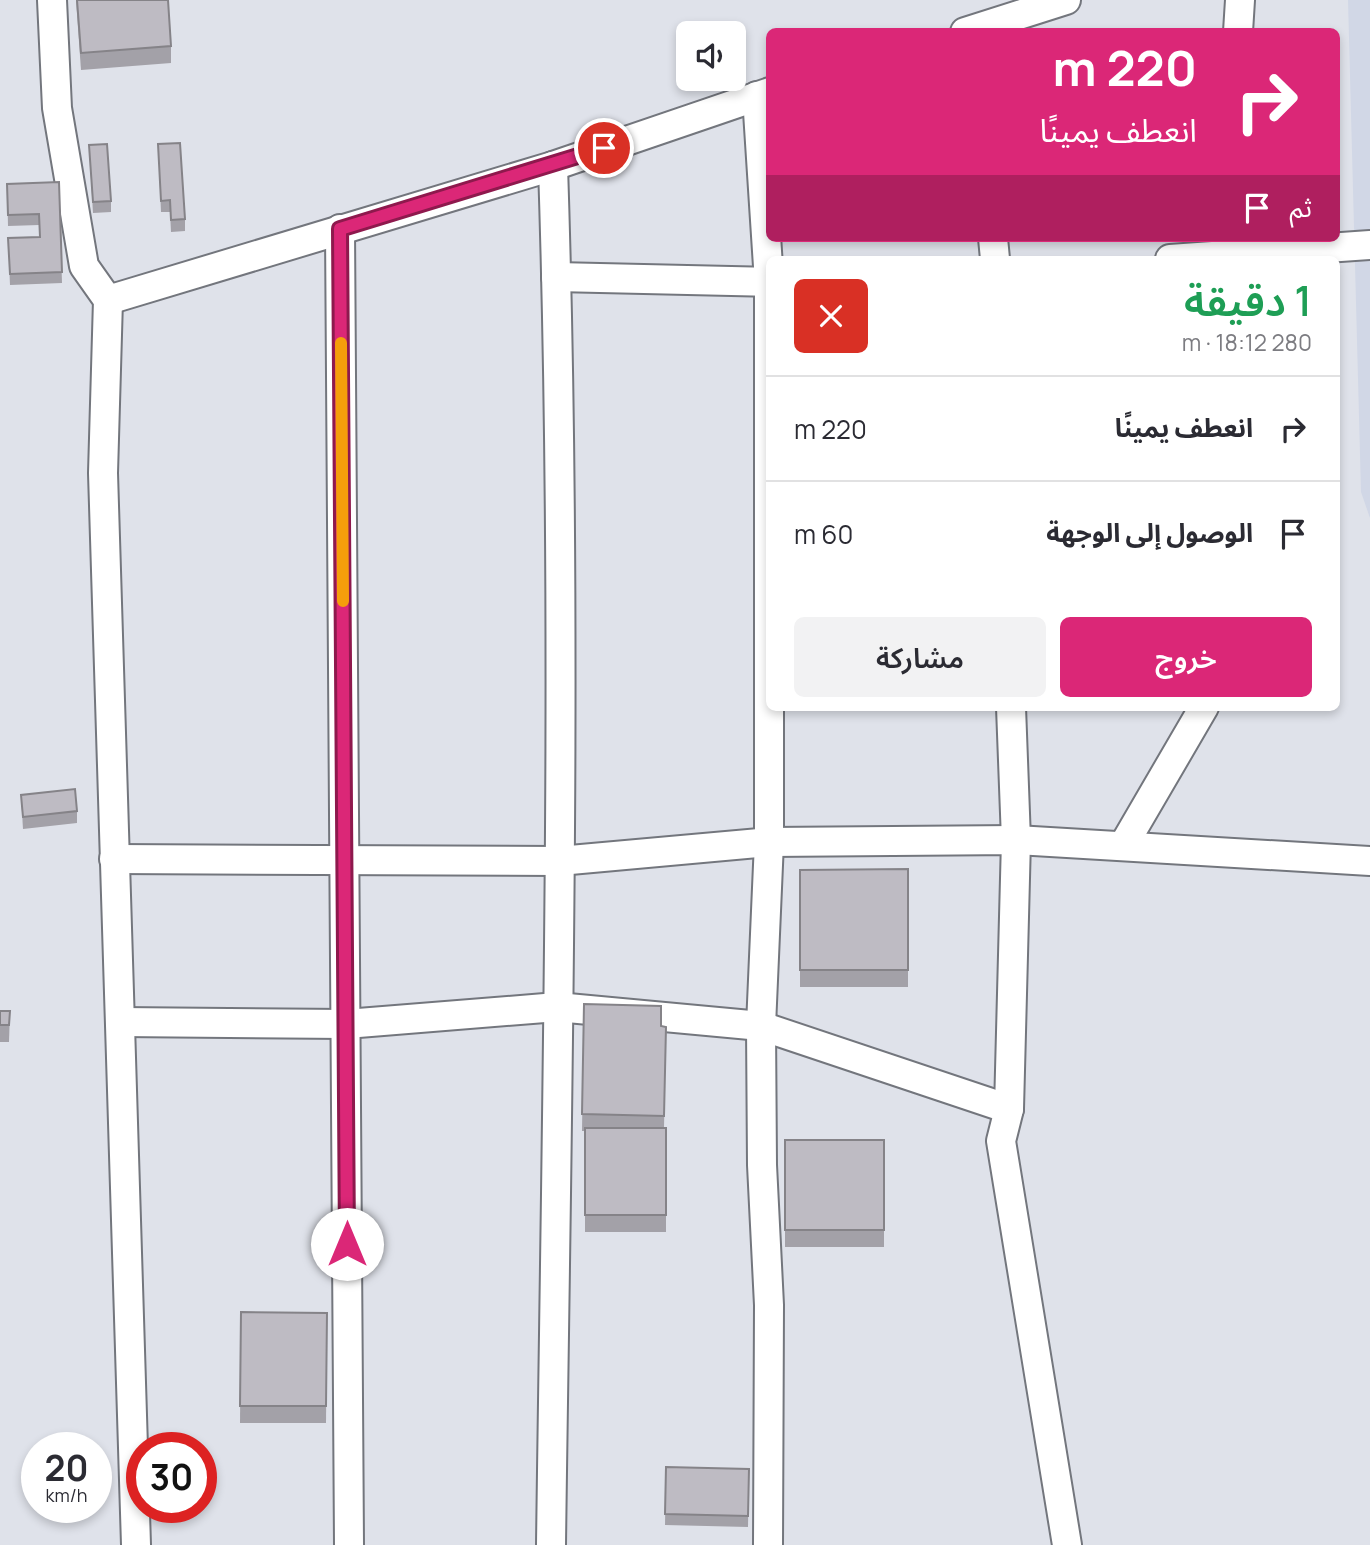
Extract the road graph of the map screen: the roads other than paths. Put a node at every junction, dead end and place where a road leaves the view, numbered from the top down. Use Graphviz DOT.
graph roads {
  1 [pos="52,0"];
  2 [pos="1066,0"];
  3 [pos="1240,0"];
  4 [pos="980,28"];
  5 [pos="1238,28"];
  6 [pos="764,94"];
  7 [pos="766,157"];
  8 [pos="553,166"];
  9 [pos="340,229"];
  10 [pos="1370,245"];
  11 [pos="1225,251"];
  12 [pos="1191,256"];
  13 [pos="556,277"];
  14 [pos="766,282"];
  15 [pos="108,300"];
  16 [pos="769,711"];
  17 [pos="1012,711"];
  18 [pos="1202,711"];
  19 [pos="1016,840"];
  20 [pos="769,842"];
  21 [pos="1123,846"];
  22 [pos="114,859"];
  23 [pos="344,860"];
  24 [pos="559,861"];
  25 [pos="1370,861"];
  26 [pos="557,1007"];
  27 [pos="120,1021"];
  28 [pos="346,1024"];
  29 [pos="761,1026"];
  30 [pos="1009,1109"];
  31 [pos="136,1545"];
  32 [pos="349,1545"];
  33 [pos="551,1545"];
  34 [pos="768,1545"];
  35 [pos="1067,1545"];
  1 -- 15 [label="street"];
  2 -- 4 [label="street"];
  3 -- 5 [label="street"];
  6 -- 7 [label="street"];
  6 -- 8 [label="street"];
  8 -- 9 [label="street"];
  8 -- 13 [label="street"];
  9 -- 15 [label="street"];
  9 -- 23 [label="street"];
  10 -- 11 [label="street"];
  11 -- 12 [label="street"];
  13 -- 14 [label="street"];
  13 -- 24 [label="street"];
  15 -- 22 [label="street"];
  16 -- 20 [label="street"];
  17 -- 19 [label="street"];
  18 -- 21 [label="street"];
  19 -- 20 [label="street"];
  19 -- 21 [label="street"];
  19 -- 30 [label="street"];
  20 -- 24 [label="street"];
  20 -- 29 [label="street"];
  21 -- 25 [label="street"];
  22 -- 23 [label="street"];
  22 -- 27 [label="street"];
  23 -- 24 [label="street"];
  23 -- 28 [label="street"];
  24 -- 26 [label="street"];
  26 -- 28 [label="street"];
  26 -- 29 [label="street"];
  26 -- 33 [label="street"];
  27 -- 28 [label="street"];
  27 -- 31 [label="street"];
  28 -- 32 [label="street"];
  29 -- 30 [label="street"];
  29 -- 34 [label="street"];
  30 -- 35 [label="street"];
}
